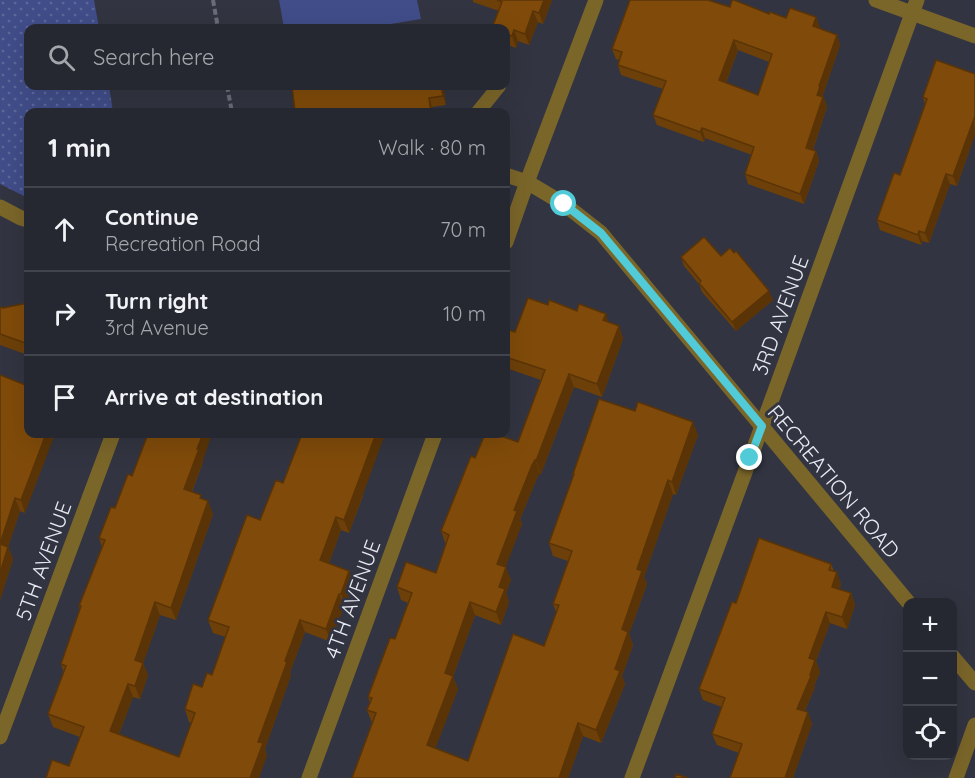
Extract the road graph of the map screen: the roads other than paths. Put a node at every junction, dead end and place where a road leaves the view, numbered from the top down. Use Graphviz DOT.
graph roads {
  1 [pos="596,0"];
  2 [pos="876,0"];
  3 [pos="914,7"];
  4 [pos="975,36"];
  5 [pos="496,90"];
  6 [pos="481,108"];
  7 [pos="510,176"];
  8 [pos="527,182"];
  9 [pos="0,207"];
  10 [pos="24,219"];
  11 [pos="510,231"];
  12 [pos="762,426"];
  13 [pos="112,438"];
  14 [pos="434,438"];
  15 [pos="904,598"];
  16 [pos="957,662"];
  17 [pos="975,683"];
  18 [pos="975,725"];
  19 [pos="0,737"];
  20 [pos="309,778"];
  21 [pos="632,778"];
  22 [pos="956,778"];
  1 -- 8 [label="street"];
  2 -- 3 [label="street"];
  3 -- 4 [label="street"];
  3 -- 12 [label="street, 3RD AVENUE"];
  5 -- 6 [label="lane"];
  7 -- 8 [label="street, RECREATION ROAD"];
  8 -- 11 [label="street"];
  8 -- 12 [label="street, RECREATION ROAD"];
  9 -- 10 [label="street"];
  12 -- 15 [label="street, RECREATION ROAD"];
  12 -- 21 [label="street, 3RD AVENUE"];
  13 -- 19 [label="street, 5TH AVENUE"];
  14 -- 20 [label="street, 4TH AVENUE"];
  16 -- 17 [label="street"];
  18 -- 22 [label="street"];
}
